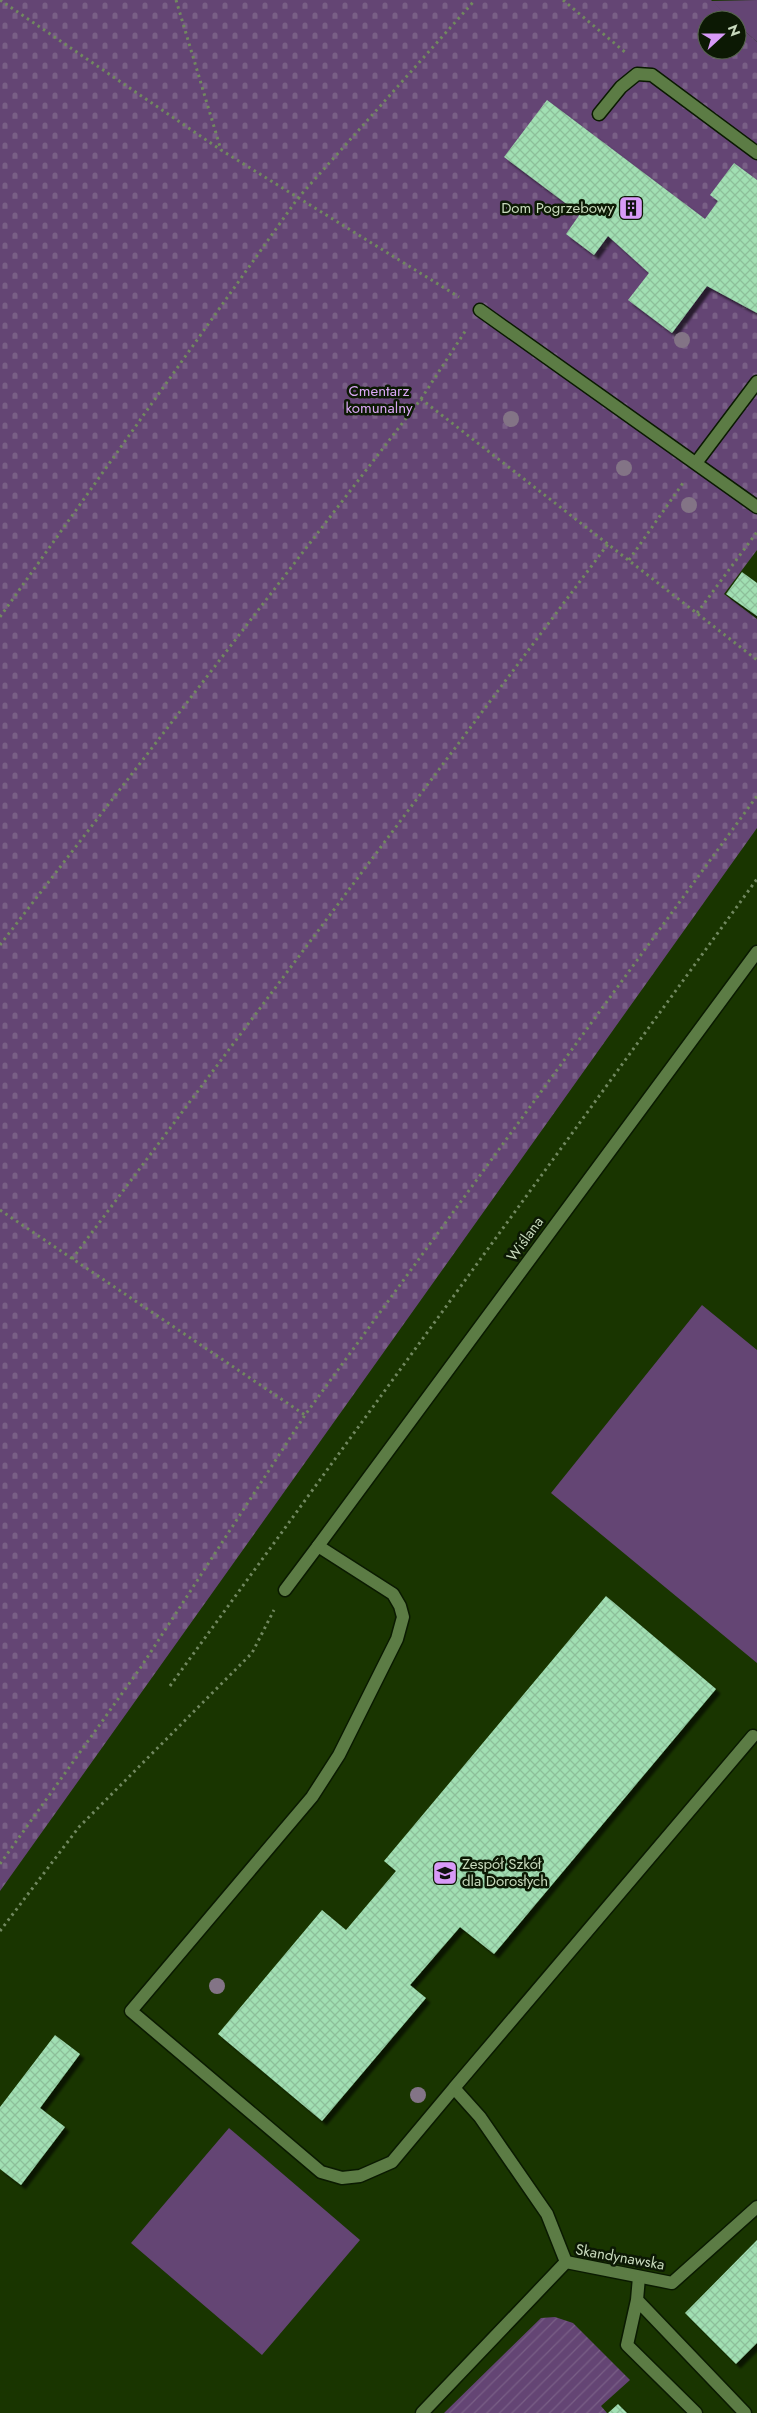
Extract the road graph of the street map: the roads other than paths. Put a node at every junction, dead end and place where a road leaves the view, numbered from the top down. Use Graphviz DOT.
graph roads {
  1 [pos="599,114"];
  2 [pos="757,153"];
  3 [pos="480,310"];
  4 [pos="757,382"];
  5 [pos="696,464"];
  6 [pos="757,507"];
  7 [pos="757,952"];
  8 [pos="318,1546"];
  9 [pos="285,1590"];
  10 [pos="753,1736"];
  11 [pos="454,2088"];
  12 [pos="757,2208"];
  13 [pos="566,2262"];
  14 [pos="639,2276"];
  15 [pos="637,2300"];
  16 [pos="422,2413"];
  17 [pos="696,2413"];
  18 [pos="746,2413"];
  1 -- 2 [label="street"];
  3 -- 5 [label="street"];
  4 -- 5 [label="street"];
  5 -- 6 [label="street"];
  7 -- 8 [label="street, Wiślana"];
  8 -- 9 [label="street, Wiślana"];
  8 -- 11 [label="street"];
  10 -- 11 [label="street"];
  11 -- 13 [label="street"];
  12 -- 14 [label="street, Skandynawska"];
  13 -- 14 [label="street, Skandynawska"];
  13 -- 16 [label="street, Skandynawska"];
  14 -- 15 [label="street"];
  15 -- 17 [label="street"];
  15 -- 18 [label="street"];
}
